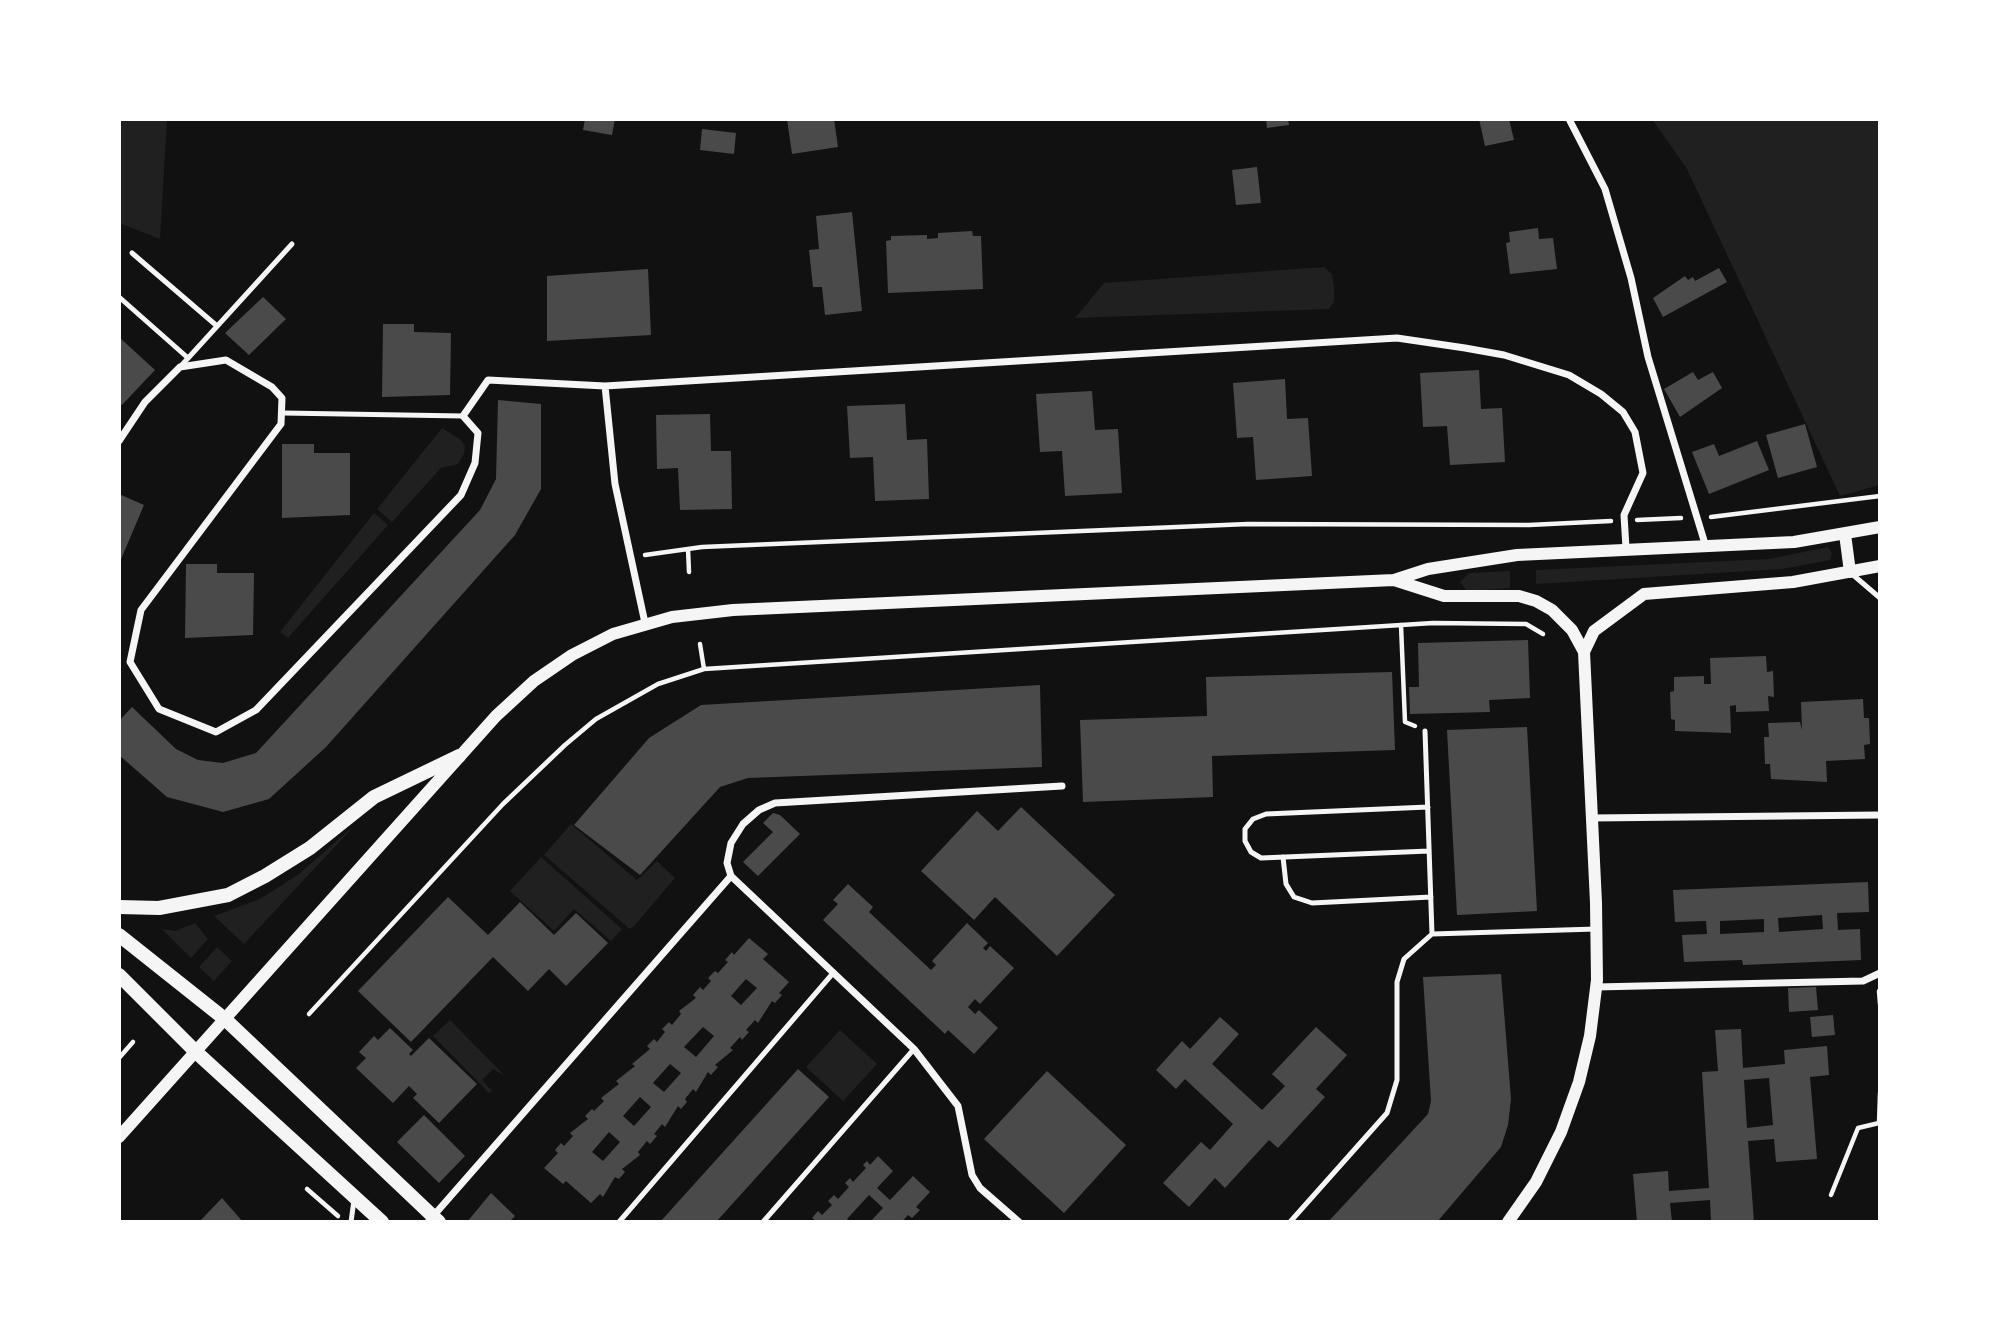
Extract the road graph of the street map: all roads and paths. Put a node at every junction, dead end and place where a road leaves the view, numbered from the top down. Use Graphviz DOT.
graph roads {
  1 [pos="1569,119"];
  2 [pos="292,244"];
  3 [pos="132,253"];
  4 [pos="119,298"];
  5 [pos="217,326"];
  6 [pos="188,358"];
  7 [pos="180,367"];
  8 [pos="605,386"];
  9 [pos="283,413"];
  10 [pos="463,416"];
  11 [pos="119,440"];
  12 [pos="1880,496"];
  13 [pos="1698,517"];
  14 [pos="1625,521"];
  15 [pos="1517,525"];
  16 [pos="1880,527"];
  17 [pos="1517,534"];
  18 [pos="1845,534"];
  19 [pos="1626,548"];
  20 [pos="1706,548"];
  21 [pos="688,550"];
  22 [pos="630,559"];
  23 [pos="1880,566"];
  24 [pos="689,572"];
  25 [pos="1850,572"];
  26 [pos="1394,580"];
  27 [pos="1880,598"];
  28 [pos="1516,614"];
  29 [pos="645,623"];
  30 [pos="1516,624"];
  31 [pos="1401,625"];
  32 [pos="1543,634"];
  33 [pos="700,644"];
  34 [pos="1584,652"];
  35 [pos="704,669"];
  36 [pos="1425,731"];
  37 [pos="459,756"];
  38 [pos="1062,786"];
  39 [pos="1428,807"];
  40 [pos="1880,815"];
  41 [pos="1592,818"];
  42 [pos="1429,851"];
  43 [pos="1283,857"];
  44 [pos="731,876"];
  45 [pos="1431,897"];
  46 [pos="119,907"];
  47 [pos="1596,929"];
  48 [pos="1432,934"];
  49 [pos="119,935"];
  50 [pos="834,972"];
  51 [pos="1880,973"];
  52 [pos="119,975"];
  53 [pos="1596,987"];
  54 [pos="309,1014"];
  55 [pos="226,1020"];
  56 [pos="133,1042"];
  57 [pos="914,1049"];
  58 [pos="196,1052"];
  59 [pos="119,1058"];
  60 [pos="1880,1093"];
  61 [pos="119,1137"];
  62 [pos="307,1189"];
  63 [pos="1831,1195"];
  64 [pos="354,1197"];
  65 [pos="433,1220"];
  66 [pos="1014,1221"];
  67 [pos="344,1222"];
  68 [pos="351,1222"];
  69 [pos="382,1222"];
  70 [pos="619,1222"];
  71 [pos="763,1222"];
  72 [pos="1290,1222"];
  73 [pos="1508,1222"];
  1 -- 13 [label="street"];
  2 -- 5 [label="lane"];
  3 -- 5 [label="lane"];
  4 -- 6 [label="lane"];
  5 -- 6 [label="lane"];
  6 -- 7 [label="lane"];
  7 -- 9 [label="street"];
  7 -- 11 [label="street"];
  8 -- 10 [label="street"];
  8 -- 14 [label="street"];
  8 -- 22 [label="street"];
  9 -- 10 [label="lane"];
  9 -- 10 [label="street"];
  12 -- 13 [label="path"];
  13 -- 14 [label="path"];
  13 -- 20 [label="street"];
  14 -- 15 [label="path"];
  14 -- 19 [label="street"];
  15 -- 17 [label="path"];
  15 -- 21 [label="path"];
  16 -- 18 [label="street"];
  18 -- 20 [label="street"];
  18 -- 25 [label="street"];
  19 -- 20 [label="street"];
  19 -- 26 [label="street"];
  21 -- 22 [label="path"];
  21 -- 24 [label="path"];
  22 -- 29 [label="street"];
  23 -- 25 [label="street"];
  25 -- 27 [label="lane"];
  25 -- 34 [label="street"];
  26 -- 29 [label="street"];
  26 -- 34 [label="street"];
  28 -- 30 [label="path"];
  29 -- 37 [label="street"];
  30 -- 31 [label="path"];
  30 -- 32 [label="path"];
  31 -- 35 [label="path"];
  31 -- 36 [label="path"];
  33 -- 35 [label="path"];
  34 -- 41 [label="street"];
  35 -- 54 [label="path"];
  36 -- 39 [label="lane"];
  37 -- 46 [label="main road"];
  37 -- 55 [label="street"];
  38 -- 44 [label="street"];
  39 -- 42 [label="lane"];
  39 -- 43 [label="lane"];
  40 -- 41 [label="street"];
  41 -- 47 [label="street"];
  42 -- 43 [label="lane"];
  42 -- 45 [label="lane"];
  43 -- 45 [label="lane"];
  44 -- 50 [label="street"];
  44 -- 65 [label="street"];
  45 -- 48 [label="lane"];
  47 -- 48 [label="lane"];
  47 -- 53 [label="street"];
  48 -- 72 [label="lane"];
  49 -- 55 [label="main road"];
  50 -- 57 [label="street"];
  50 -- 70 [label="lane"];
  51 -- 53 [label="street"];
  52 -- 58 [label="main road"];
  53 -- 73 [label="street"];
  55 -- 58 [label="street"];
  55 -- 65 [label="main road"];
  56 -- 59 [label="path"];
  57 -- 66 [label="street"];
  57 -- 71 [label="lane"];
  58 -- 61 [label="street"];
  58 -- 64 [label="main road"];
  60 -- 63 [label="path"];
  62 -- 67 [label="path"];
  64 -- 68 [label="lane"];
  64 -- 69 [label="main road"];
}
